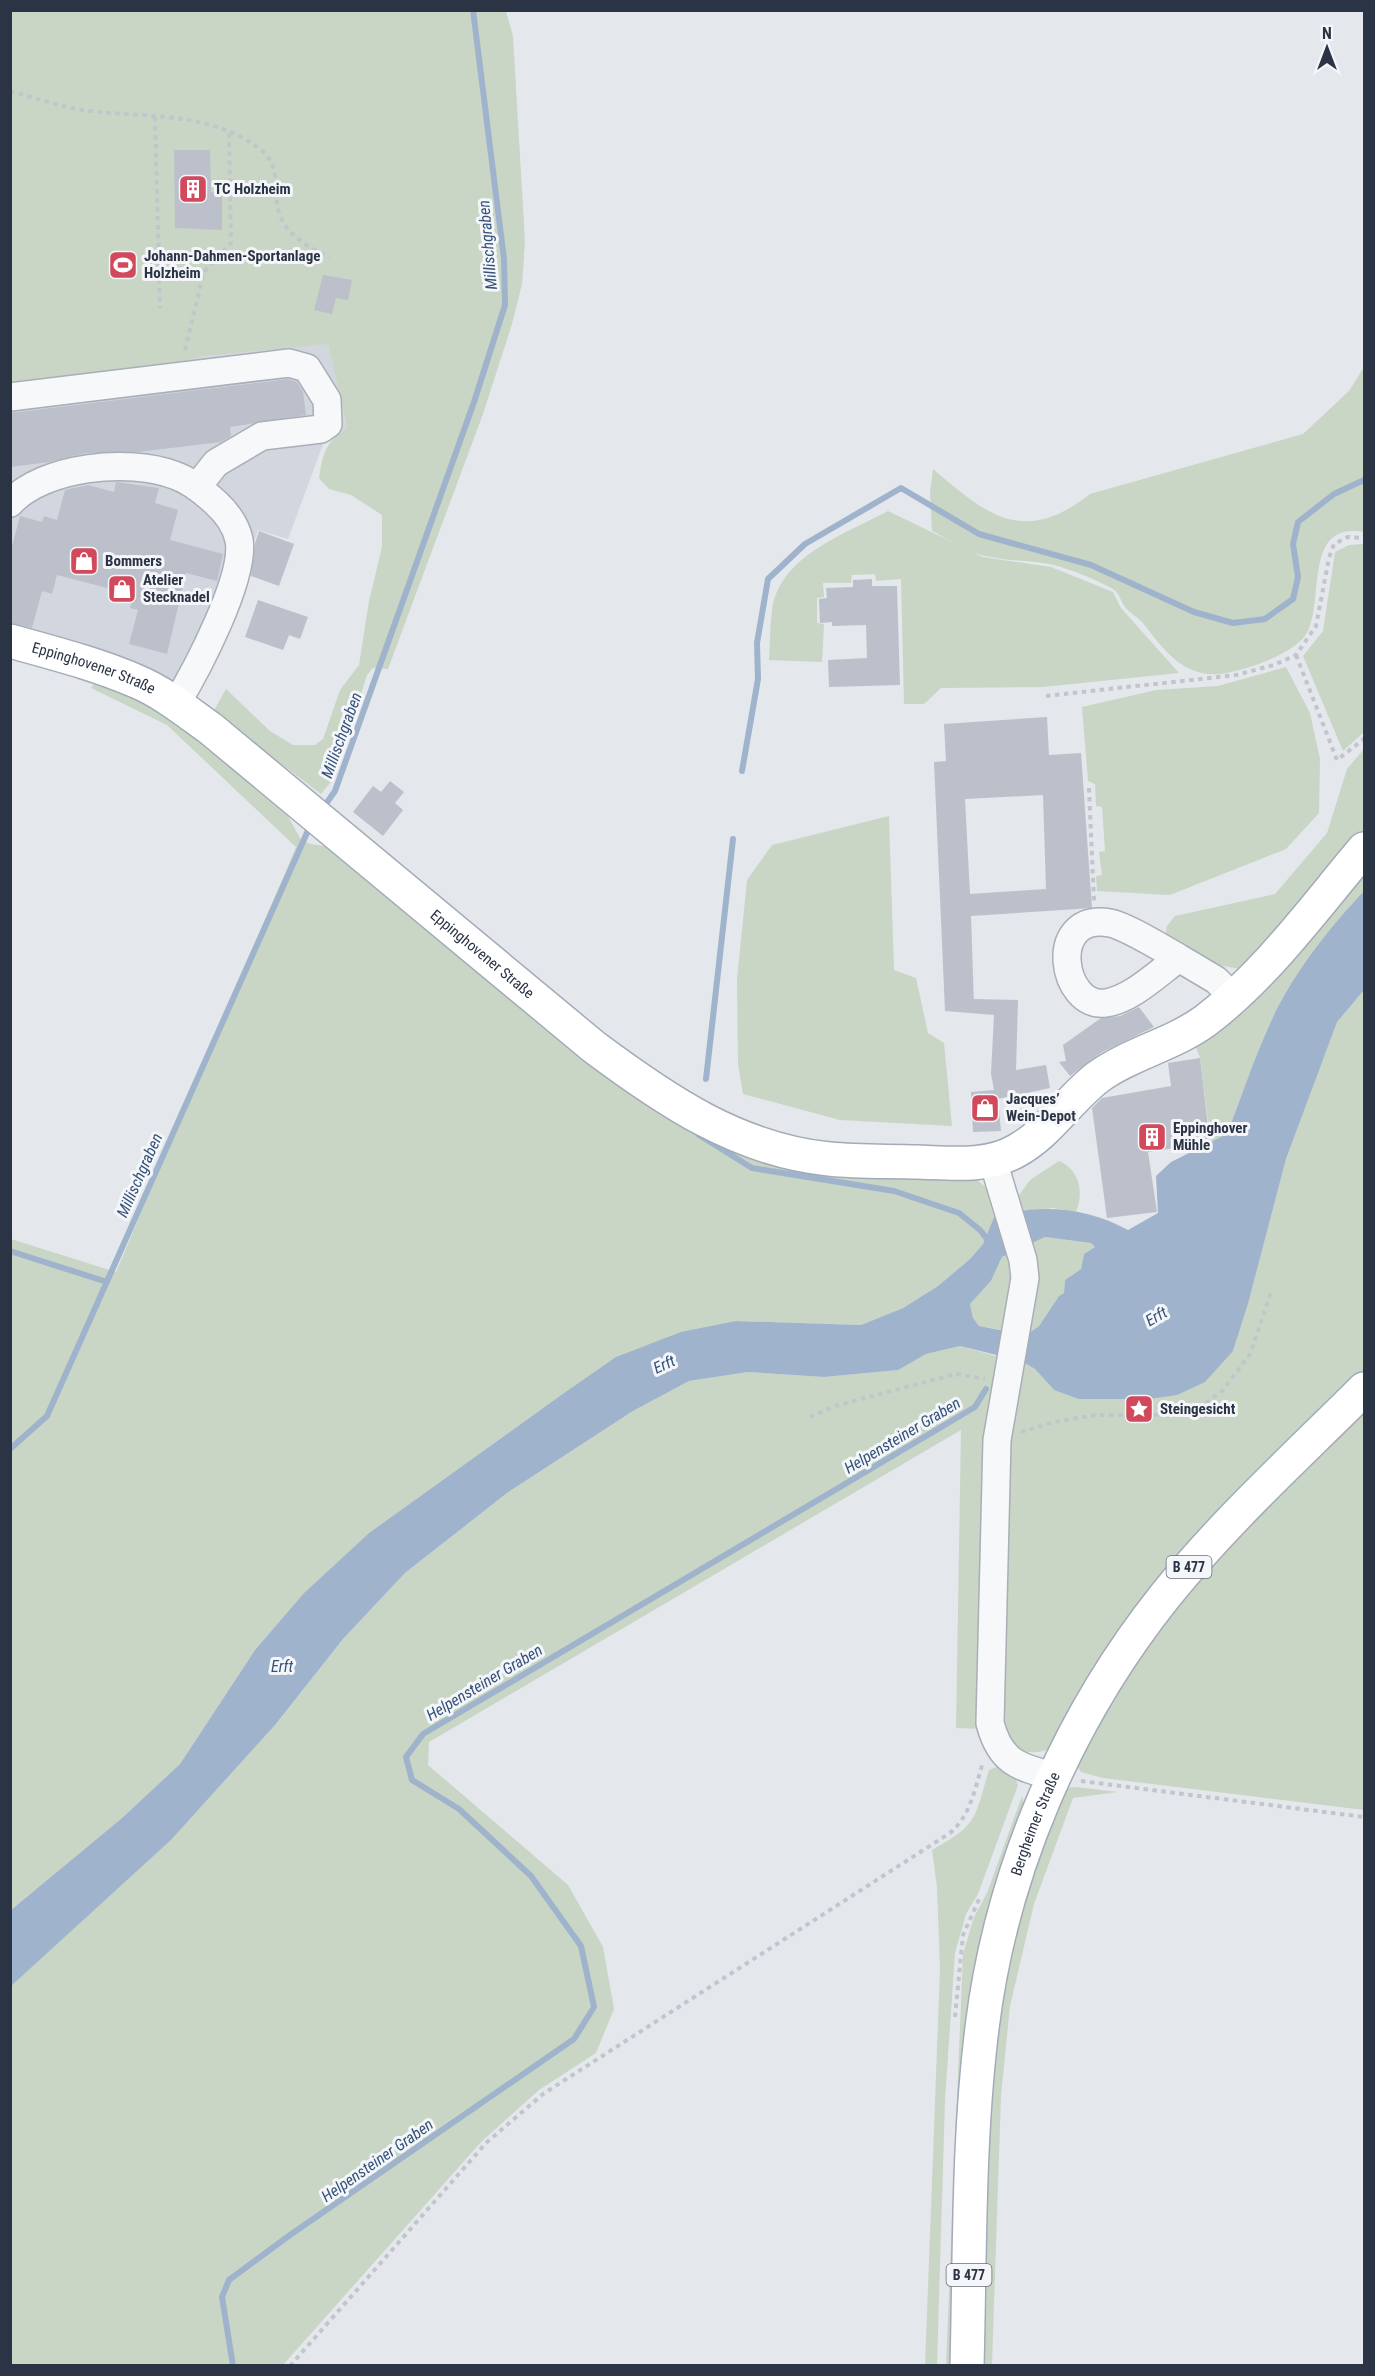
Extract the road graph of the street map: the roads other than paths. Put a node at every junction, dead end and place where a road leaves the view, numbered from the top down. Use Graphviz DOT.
graph roads {
  1 [pos="10,397"];
  2 [pos="197,487"];
  3 [pos="10,503"];
  4 [pos="10,641"];
  5 [pos="176,704"];
  6 [pos="1365,849"];
  7 [pos="1179,958"];
  8 [pos="1233,998"];
  9 [pos="993,1161"];
  10 [pos="1365,1389"];
  11 [pos="1054,1776"];
  12 [pos="967,2366"];
  1 -- 2 [label="street"];
  2 -- 3 [label="street"];
  2 -- 5 [label="street"];
  4 -- 5 [label="main road, Eppinghovener Straße"];
  5 -- 9 [label="main road, Eppinghovener Straße"];
  6 -- 8 [label="main road"];
  7 -- 7 [label="street"];
  7 -- 8 [label="street"];
  8 -- 9 [label="main road"];
  9 -- 11 [label="street"];
  10 -- 11 [label="main road, Bergheimer Straße / B 477"];
  11 -- 12 [label="main road, Bergheimer Straße / B 477"];
}
